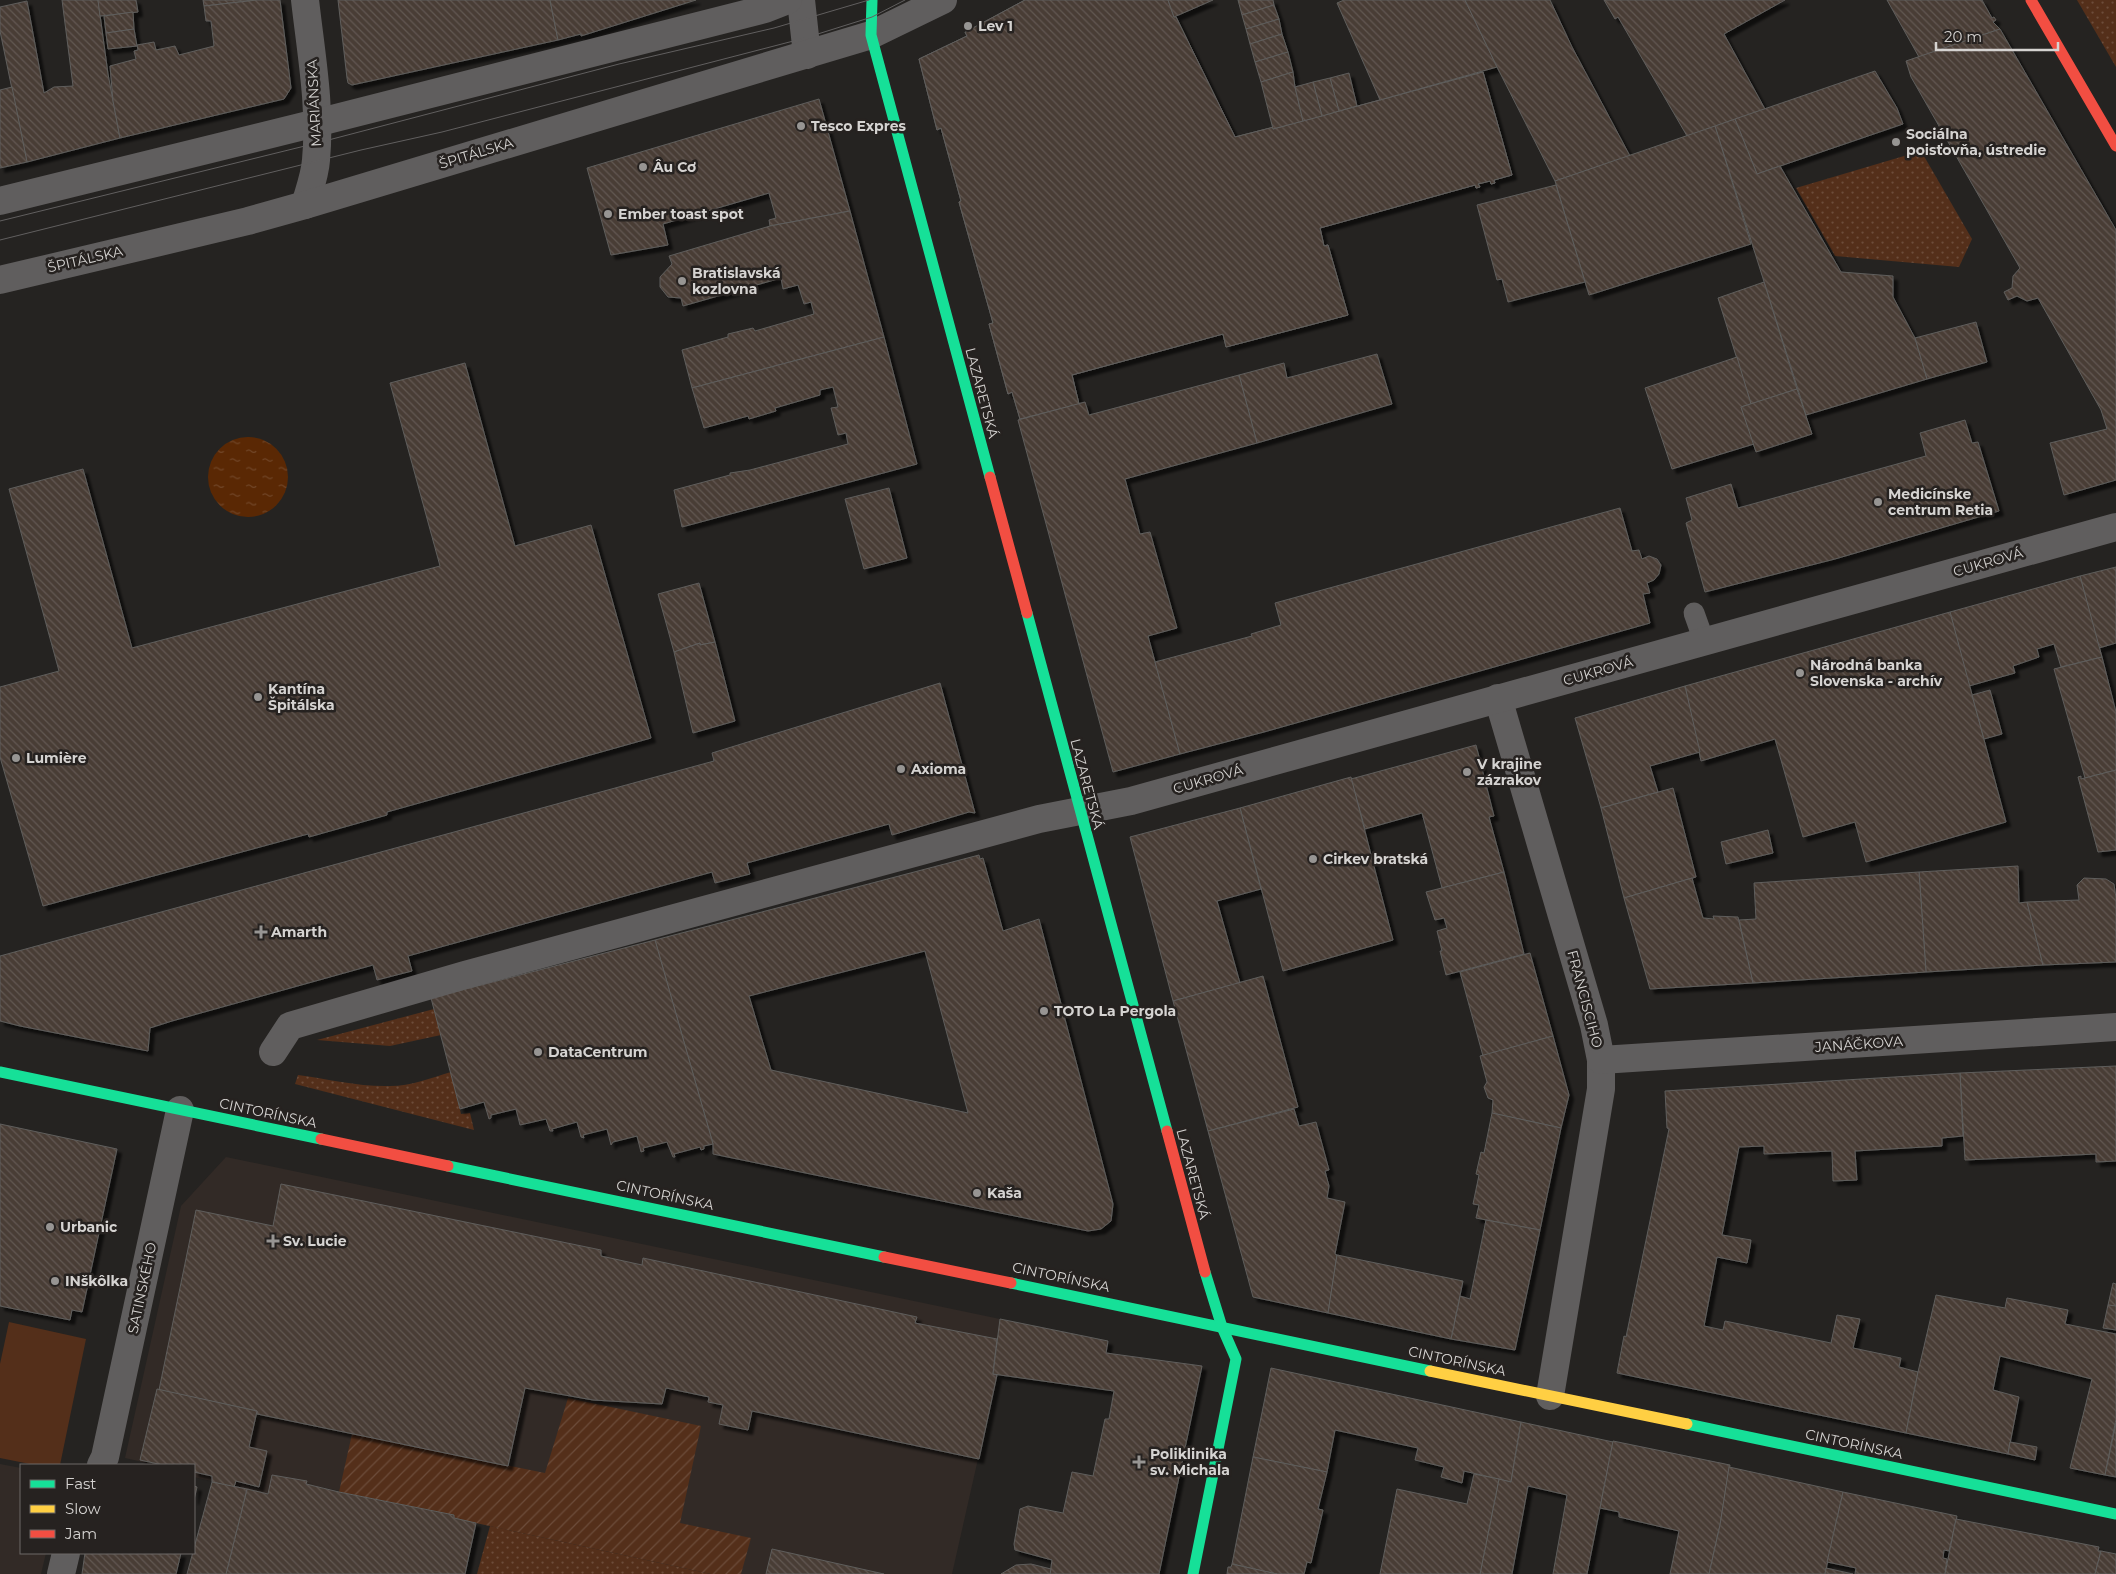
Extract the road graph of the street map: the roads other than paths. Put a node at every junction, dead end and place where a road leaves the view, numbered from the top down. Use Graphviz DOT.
graph roads {
  1 [pos="305,0"];
  2 [pos="788,0"];
  3 [pos="801,0"];
  4 [pos="872,0"];
  5 [pos="943,0"];
  6 [pos="2032,0"];
  7 [pos="871,35"];
  8 [pos="807,55"];
  9 [pos="316,123"];
  10 [pos="2116,146"];
  11 [pos="0,201"];
  12 [pos="305,205"];
  13 [pos="0,280"];
  14 [pos="2116,527"];
  15 [pos="1694,613"];
  16 [pos="1704,641"];
  17 [pos="1498,698"];
  18 [pos="1079,812"];
  19 [pos="2116,1027"];
  20 [pos="273,1052"];
  21 [pos="1601,1060"];
  22 [pos="0,1072"];
  23 [pos="180,1110"];
  24 [pos="1222,1327"];
  25 [pos="1550,1396"];
  26 [pos="102,1464"];
  27 [pos="2116,1514"];
  28 [pos="66,1554"];
  29 [pos="61,1574"];
  30 [pos="1193,1574"];
  1 -- 9 [label="street, MARIÁNSKA"];
  2 -- 9 [label="street"];
  3 -- 8 [label="street"];
  4 -- 7 [label="street, LAZARETSKÁ"];
  5 -- 7 [label="street, ŠPITÁLSKA"];
  6 -- 10 [label="street"];
  7 -- 8 [label="street, ŠPITÁLSKA"];
  7 -- 18 [label="street, LAZARETSKÁ"];
  8 -- 12 [label="street, ŠPITÁLSKA"];
  9 -- 11 [label="street"];
  9 -- 12 [label="street, MARIÁNSKA"];
  12 -- 13 [label="street, ŠPITÁLSKA"];
  14 -- 16 [label="street, CUKROVÁ"];
  15 -- 16 [label="lane"];
  16 -- 17 [label="street, CUKROVÁ"];
  17 -- 18 [label="street, CUKROVÁ"];
  17 -- 21 [label="street, FRANCISCIHO"];
  18 -- 20 [label="street, CUKROVÁ"];
  18 -- 24 [label="street, LAZARETSKÁ"];
  19 -- 21 [label="street, JANÁČKOVA"];
  21 -- 25 [label="street, FRANCISCIHO"];
  22 -- 23 [label="street, CINTORÍNSKA"];
  23 -- 24 [label="street, CINTORÍNSKA"];
  23 -- 26 [label="street, SATINSKÉHO"];
  24 -- 25 [label="street, CINTORÍNSKA"];
  24 -- 30 [label="street, LAZARETSKÁ"];
  25 -- 27 [label="street, CINTORÍNSKA"];
  28 -- 29 [label="street"];
}
